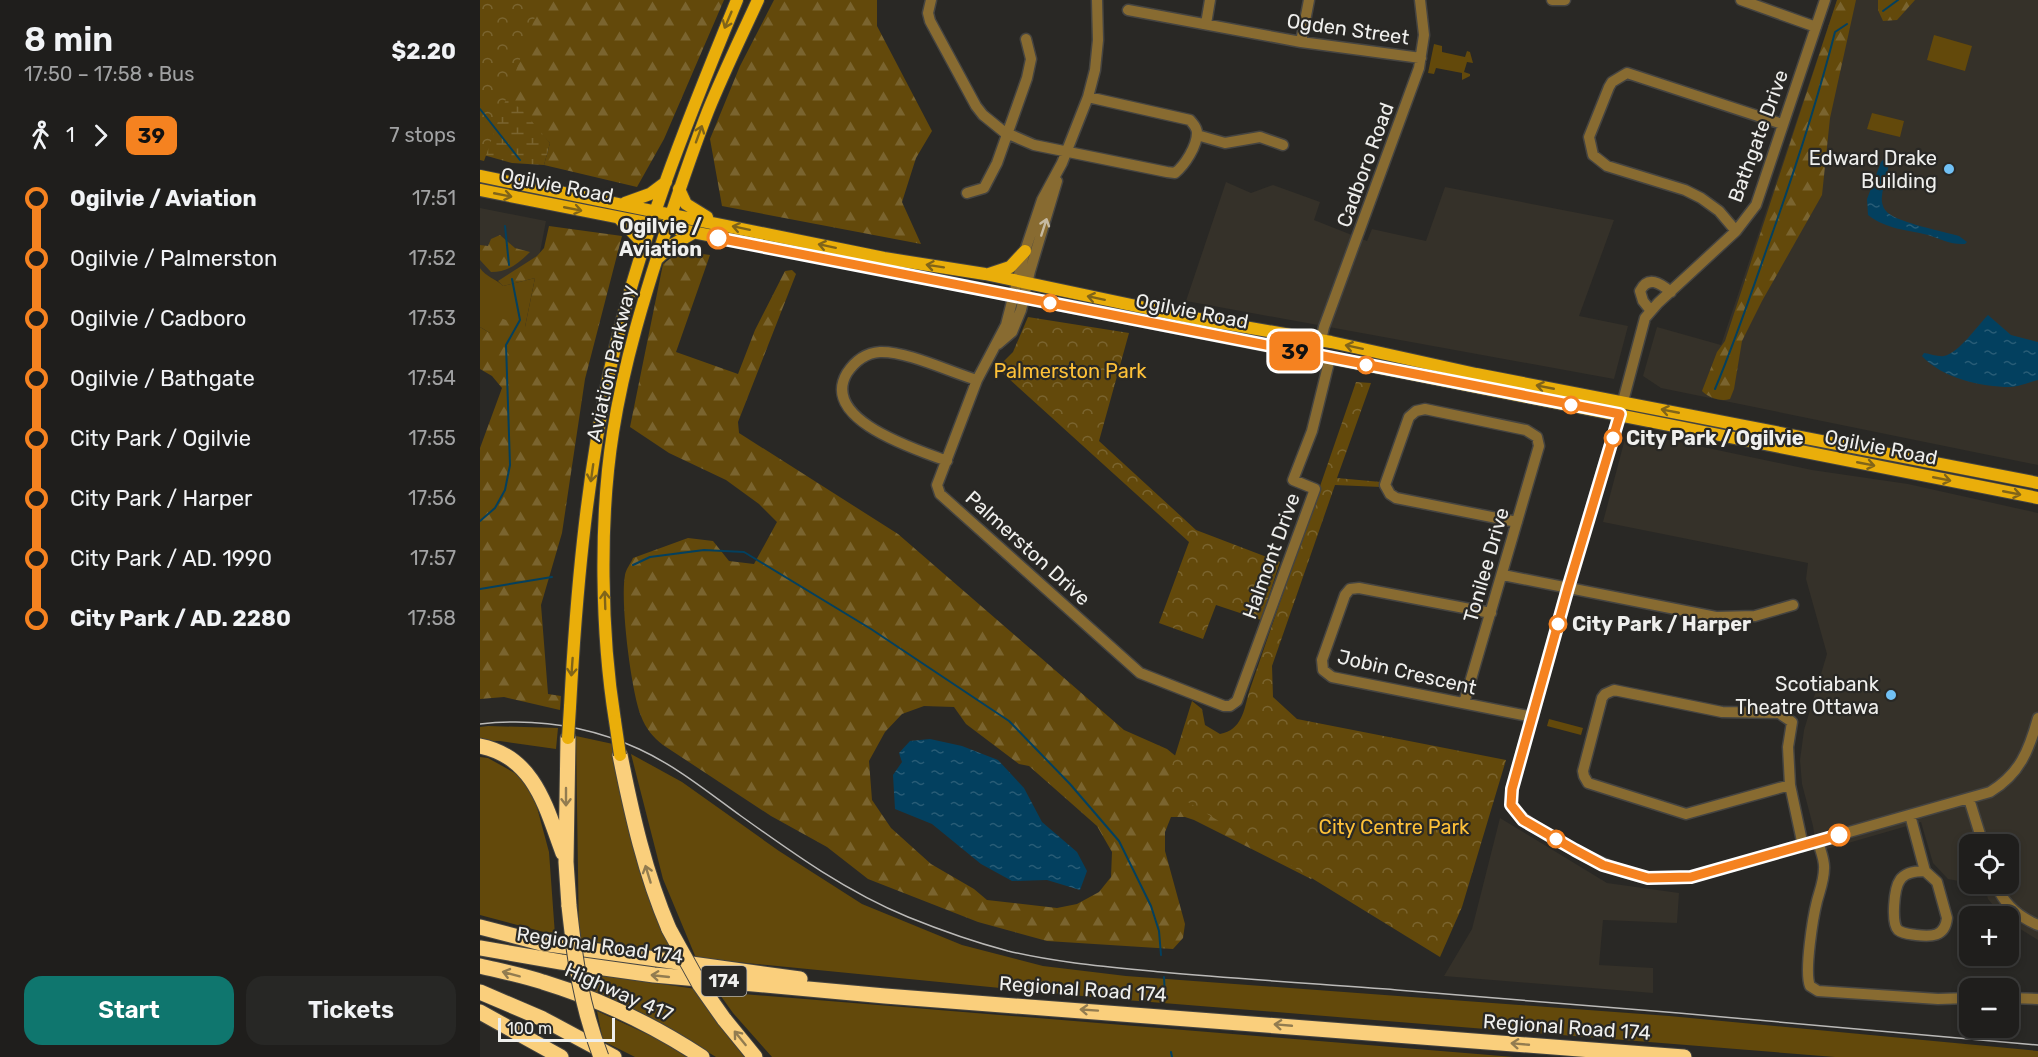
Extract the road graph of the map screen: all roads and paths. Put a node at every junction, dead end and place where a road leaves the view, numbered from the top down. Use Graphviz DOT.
graph roads {
  1 [pos="737,0"];
  2 [pos="758,0"];
  3 [pos="931,0"];
  4 [pos="1097,0"];
  5 [pos="1210,0"];
  6 [pos="1309,0"];
  7 [pos="1420,0"];
  8 [pos="1552,0"];
  9 [pos="1566,0"];
  10 [pos="1741,0"];
  11 [pos="1825,0"];
  12 [pos="1128,10"];
  13 [pos="1206,24"];
  14 [pos="1816,27"];
  15 [pos="1026,39"];
  16 [pos="1301,42"];
  17 [pos="1421,58"];
  18 [pos="1088,97"];
  19 [pos="1782,124"];
  20 [pos="1007,134"];
  21 [pos="1197,135"];
  22 [pos="1283,145"];
  23 [pos="1067,151"];
  24 [pos="1062,163"];
  25 [pos="480,176"];
  26 [pos="666,182"];
  27 [pos="679,189"];
  28 [pos="480,190"];
  29 [pos="967,194"];
  30 [pos="622,204"];
  31 [pos="657,211"];
  32 [pos="671,214"];
  33 [pos="619,218"];
  34 [pos="718,223"];
  35 [pos="652,224"];
  36 [pos="667,227"];
  37 [pos="1736,231"];
  38 [pos="693,233"];
  39 [pos="1025,251"];
  40 [pos="643,253"];
  41 [pos="656,261"];
  42 [pos="985,274"];
  43 [pos="1023,283"];
  44 [pos="1671,292"];
  45 [pos="1019,298"];
  46 [pos="1651,311"];
  47 [pos="1321,340"];
  48 [pos="1330,358"];
  49 [pos="977,380"];
  50 [pos="1621,408"];
  51 [pos="947,461"];
  52 [pos="2038,483"];
  53 [pos="2038,498"];
  54 [pos="1517,522"];
  55 [pos="1503,576"];
  56 [pos="1568,588"];
  57 [pos="1793,605"];
  58 [pos="1491,613"];
  59 [pos="1464,704"];
  60 [pos="1230,706"];
  61 [pos="1533,717"];
  62 [pos="2038,718"];
  63 [pos="568,738"];
  64 [pos="480,746"];
  65 [pos="620,755"];
  66 [pos="1790,785"];
  67 [pos="1969,799"];
  68 [pos="1910,815"];
  69 [pos="1980,834"];
  70 [pos="1818,841"];
  71 [pos="1803,846"];
  72 [pos="566,862"];
  73 [pos="1928,872"];
  74 [pos="2002,894"];
  75 [pos="2038,925"];
  76 [pos="480,927"];
  77 [pos="480,936"];
  78 [pos="527,941"];
  79 [pos="480,948"];
  80 [pos="480,966"];
  81 [pos="480,992"];
  82 [pos="1959,998"];
  83 [pos="2019,998"];
  84 [pos="2038,999"];
  85 [pos="969,1001"];
  86 [pos="480,1012"];
  87 [pos="561,1057"];
  88 [pos="601,1057"];
  89 [pos="614,1057"];
  90 [pos="702,1057"];
  91 [pos="755,1057"];
  92 [pos="1684,1057"];
  1 -- 26 [label="main road, Aviation Parkway, one-way"];
  27 -- 2 [label="main road, Aviation Parkway, one-way"];
  3 -- 20 [label="street"];
  4 -- 18 [label="street"];
  5 -- 13 [label="street"];
  6 -- 16 [label="street"];
  7 -- 17 [label="street, Cadboro Road"];
  8 -- 9 [label="street"];
  10 -- 14 [label="street"];
  11 -- 14 [label="street, Bathgate Drive"];
  12 -- 13 [label="street, Ogden Street"];
  13 -- 16 [label="street, Ogden Street"];
  14 -- 19 [label="street, Bathgate Drive"];
  15 -- 20 [label="street"];
  16 -- 17 [label="street, Ogden Street"];
  17 -- 47 [label="street, Cadboro Road"];
  18 -- 21 [label="street"];
  18 -- 23 [label="street"];
  19 -- 37 [label="street, Bathgate Drive"];
  19 -- 37 [label="street"];
  20 -- 23 [label="street"];
  20 -- 29 [label="street"];
  21 -- 22 [label="street"];
  21 -- 23 [label="street"];
  23 -- 24 [label="street"];
  24 -- 39 [label="street"];
  43 -- 24 [label="street, one-way"];
  25 -- 30 [label="main road, Ogilvie Road"];
  26 -- 30 [label="main road"];
  26 -- 31 [label="main road, Aviation Parkway"];
  27 -- 32 [label="main road, Aviation Parkway"];
  27 -- 34 [label="main road"];
  28 -- 33 [label="main road, Ogilvie Road, one-way"];
  30 -- 31 [label="main road, Ogilvie Road"];
  31 -- 32 [label="main road, Ogilvie Road"];
  31 -- 35 [label="main road, Aviation Parkway"];
  32 -- 34 [label="main road, Ogilvie Road"];
  32 -- 36 [label="main road, Aviation Parkway"];
  33 -- 35 [label="main road, Ogilvie Road"];
  33 -- 40 [label="main road"];
  42 -- 34 [label="main road, Ogilvie Road, one-way"];
  35 -- 36 [label="main road, Ogilvie Road"];
  35 -- 40 [label="main road, Aviation Parkway"];
  36 -- 38 [label="main road, Ogilvie Road"];
  36 -- 41 [label="main road, Aviation Parkway"];
  37 -- 44 [label="street, Bathgate Drive"];
  38 -- 41 [label="main road"];
  38 -- 45 [label="main road, Ogilvie Road"];
  39 -- 42 [label="main road"];
  39 -- 43 [label="street"];
  40 -- 63 [label="main road, Aviation Parkway, one-way, bridge"];
  65 -- 41 [label="main road, Aviation Parkway, one-way, bridge"];
  42 -- 43 [label="main road, Ogilvie Road"];
  43 -- 45 [label="street, Palmerston Drive"];
  47 -- 43 [label="main road, Ogilvie Road, one-way"];
  44 -- 46 [label="street, Bathgate Drive"];
  44 -- 46 [label="street"];
  45 -- 48 [label="main road, Ogilvie Road"];
  45 -- 49 [label="street, Palmerston Drive"];
  46 -- 50 [label="street, Bathgate Drive"];
  50 -- 47 [label="main road, Ogilvie Road, one-way"];
  48 -- 50 [label="main road, Ogilvie Road"];
  48 -- 60 [label="street, Halmont Drive"];
  49 -- 51 [label="street, Palmerston Drive"];
  49 -- 51 [label="street"];
  52 -- 50 [label="main road, Ogilvie Road, one-way"];
  50 -- 53 [label="main road, Ogilvie Road, one-way"];
  50 -- 56 [label="street, Bathgate Drive"];
  51 -- 60 [label="street, Palmerston Drive"];
  54 -- 54 [label="street, Tonilee Drive"];
  54 -- 55 [label="street, Tonilee Drive"];
  55 -- 56 [label="street"];
  55 -- 58 [label="street, Tonilee Drive"];
  56 -- 57 [label="street"];
  56 -- 61 [label="street, Bathgate Drive"];
  58 -- 59 [label="street, Tonilee Drive"];
  58 -- 59 [label="street, Jobin Crescent"];
  59 -- 61 [label="street, Jobin Crescent"];
  61 -- 71 [label="street, Bathgate Drive"];
  62 -- 67 [label="street"];
  63 -- 72 [label="highway, one-way"];
  64 -- 72 [label="highway"];
  91 -- 65 [label="highway, one-way, bridge"];
  66 -- 66 [label="street"];
  66 -- 71 [label="street"];
  67 -- 68 [label="street"];
  67 -- 69 [label="street"];
  68 -- 70 [label="street"];
  68 -- 73 [label="street"];
  70 -- 71 [label="street"];
  70 -- 82 [label="street"];
  72 -- 88 [label="highway, bridge"];
  73 -- 73 [label="street"];
  74 -- 75 [label="street"];
  76 -- 78 [label="highway"];
  77 -- 78 [label="highway"];
  78 -- 85 [label="highway"];
  85 -- 79 [label="highway, Regional Road 174 / 174, one-way"];
  90 -- 80 [label="highway, Highway 417, one-way"];
  81 -- 89 [label="highway"];
  83 -- 84 [label="street"];
  92 -- 85 [label="highway, Regional Road 174 / 174, one-way"];
  86 -- 87 [label="highway"];
}
